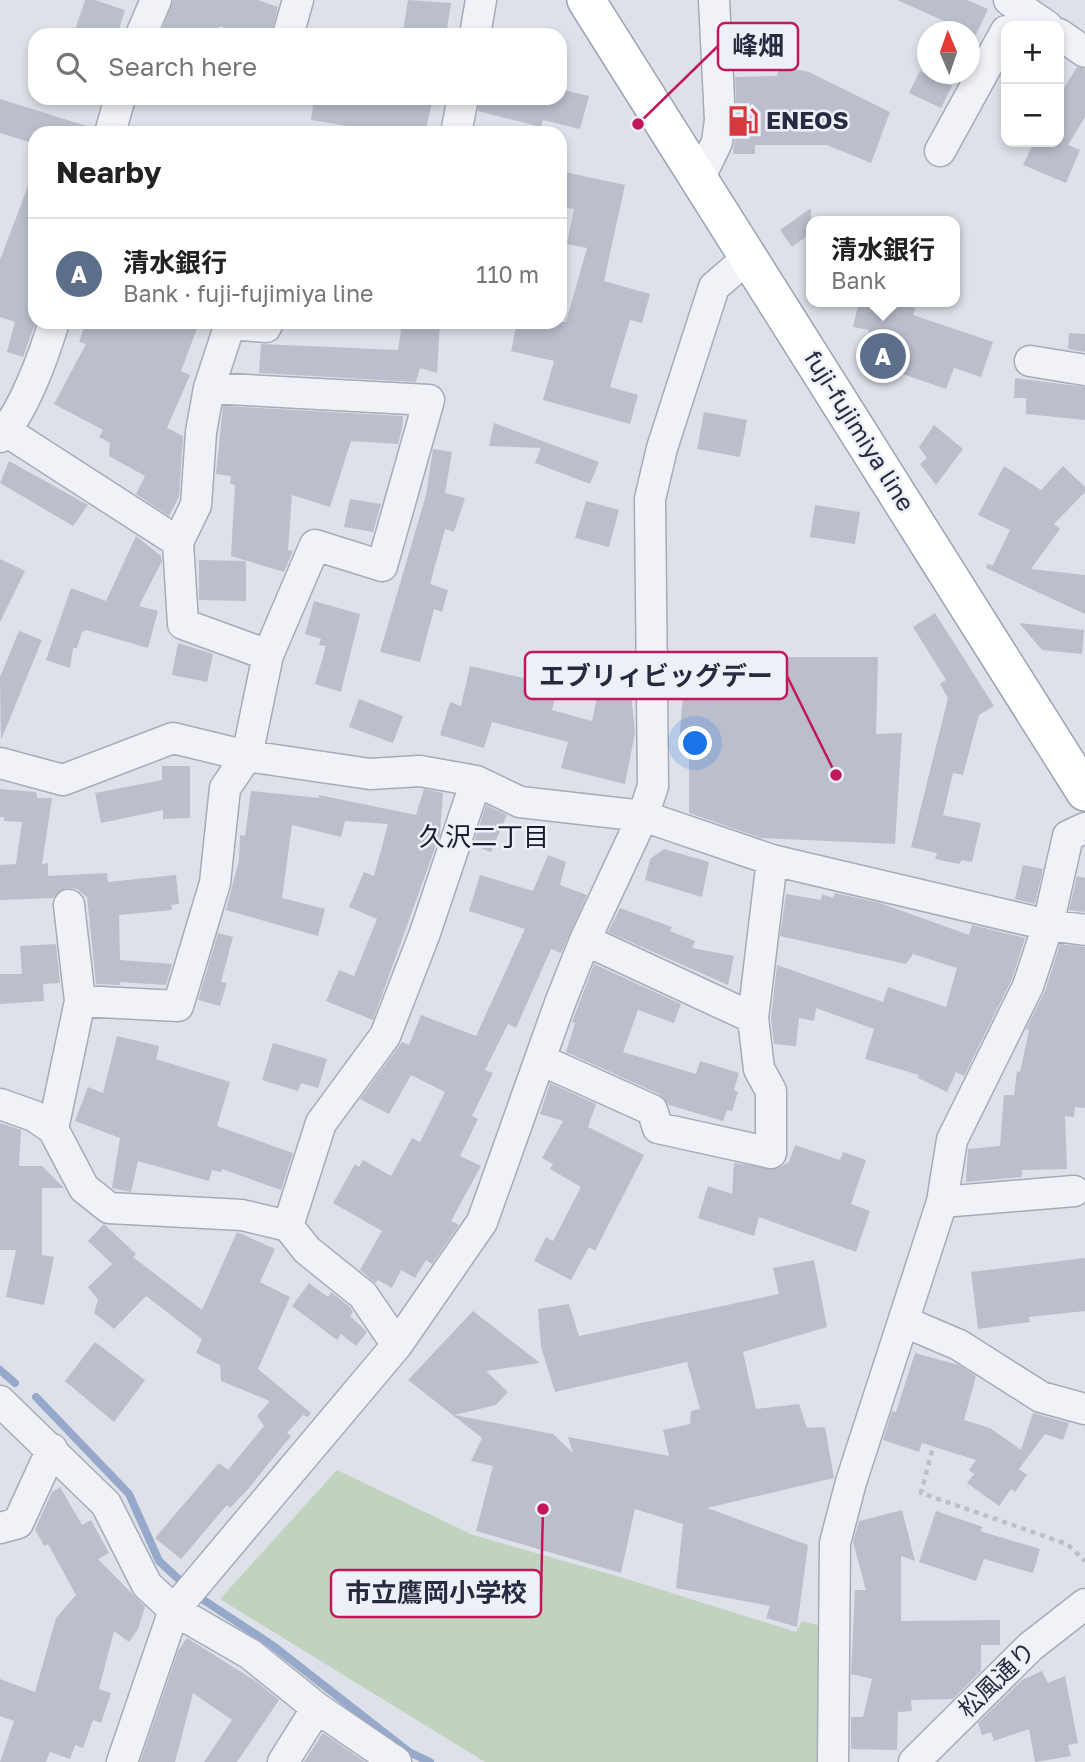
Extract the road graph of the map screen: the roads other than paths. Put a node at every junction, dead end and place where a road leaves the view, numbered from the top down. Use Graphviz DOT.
graph roads {
  1 [pos="156,0"];
  2 [pos="298,0"];
  3 [pos="481,0"];
  4 [pos="586,0"];
  5 [pos="714,0"];
  6 [pos="1011,16"];
  7 [pos="1029,21"];
  8 [pos="144,28"];
  9 [pos="290,28"];
  10 [pos="476,28"];
  11 [pos="1064,37"];
  12 [pos="1085,52"];
  13 [pos="118,105"];
  14 [pos="462,105"];
  15 [pos="112,126"];
  16 [pos="457,126"];
  17 [pos="940,151"];
  18 [pos="700,177"];
  19 [pos="750,256"];
  20 [pos="52,329"];
  21 [pos="228,329"];
  22 [pos="1030,361"];
  23 [pos="1085,370"];
  24 [pos="209,388"];
  25 [pos="3,434"];
  26 [pos="178,542"];
  27 [pos="268,656"];
  28 [pos="247,756"];
  29 [pos="0,763"];
  30 [pos="1081,772"];
  31 [pos="476,781"];
  32 [pos="643,816"];
  33 [pos="1085,828"];
  34 [pos="772,860"];
  35 [pos="69,905"];
  36 [pos="1048,925"];
  37 [pos="1085,930"];
  38 [pos="585,940"];
  39 [pos="80,1001"];
  40 [pos="753,1018"];
  41 [pos="541,1060"];
  42 [pos="0,1104"];
  43 [pos="53,1129"];
  44 [pos="1074,1191"];
  45 [pos="942,1202"];
  46 [pos="288,1226"];
  47 [pos="905,1322"];
  48 [pos="397,1345"];
  49 [pos="0,1401"];
  50 [pos="1085,1409"];
  51 [pos="52,1449"];
  52 [pos="0,1528"];
  53 [pos="1085,1604"];
  54 [pos="177,1606"];
  55 [pos="317,1708"];
  56 [pos="392,1761"];
  57 [pos="122,1762"];
  58 [pos="283,1762"];
  59 [pos="833,1762"];
  60 [pos="914,1762"];
  1 -- 8 [label="street"];
  2 -- 9 [label="street"];
  3 -- 10 [label="street"];
  4 -- 18 [label="main road, fuji-fujimiya line"];
  5 -- 18 [label="street"];
  6 -- 7 [label="street"];
  6 -- 17 [label="street"];
  11 -- 12 [label="street"];
  13 -- 15 [label="street"];
  14 -- 16 [label="street"];
  18 -- 19 [label="main road, fuji-fujimiya line"];
  19 -- 30 [label="main road, fuji-fujimiya line"];
  19 -- 32 [label="street"];
  20 -- 25 [label="street"];
  21 -- 24 [label="street"];
  22 -- 23 [label="street"];
  24 -- 26 [label="street"];
  24 -- 27 [label="street"];
  25 -- 26 [label="street"];
  26 -- 27 [label="street"];
  27 -- 28 [label="street"];
  28 -- 29 [label="street"];
  28 -- 31 [label="street"];
  28 -- 39 [label="street"];
  31 -- 32 [label="street"];
  31 -- 46 [label="street"];
  32 -- 34 [label="street"];
  32 -- 38 [label="street"];
  33 -- 36 [label="street"];
  34 -- 36 [label="street"];
  34 -- 40 [label="street"];
  35 -- 39 [label="street"];
  36 -- 37 [label="street"];
  36 -- 45 [label="street"];
  38 -- 40 [label="street"];
  38 -- 41 [label="street"];
  39 -- 43 [label="street"];
  40 -- 41 [label="street"];
  41 -- 48 [label="street"];
  42 -- 43 [label="street"];
  43 -- 46 [label="street"];
  44 -- 45 [label="street"];
  45 -- 47 [label="street"];
  46 -- 48 [label="street"];
  47 -- 50 [label="street"];
  47 -- 59 [label="street"];
  48 -- 54 [label="street"];
  49 -- 51 [label="street"];
  51 -- 52 [label="street"];
  51 -- 54 [label="street"];
  53 -- 60 [label="street, 松風通り"];
  54 -- 55 [label="street"];
  54 -- 57 [label="street"];
  55 -- 56 [label="street"];
  55 -- 58 [label="street"];
}
